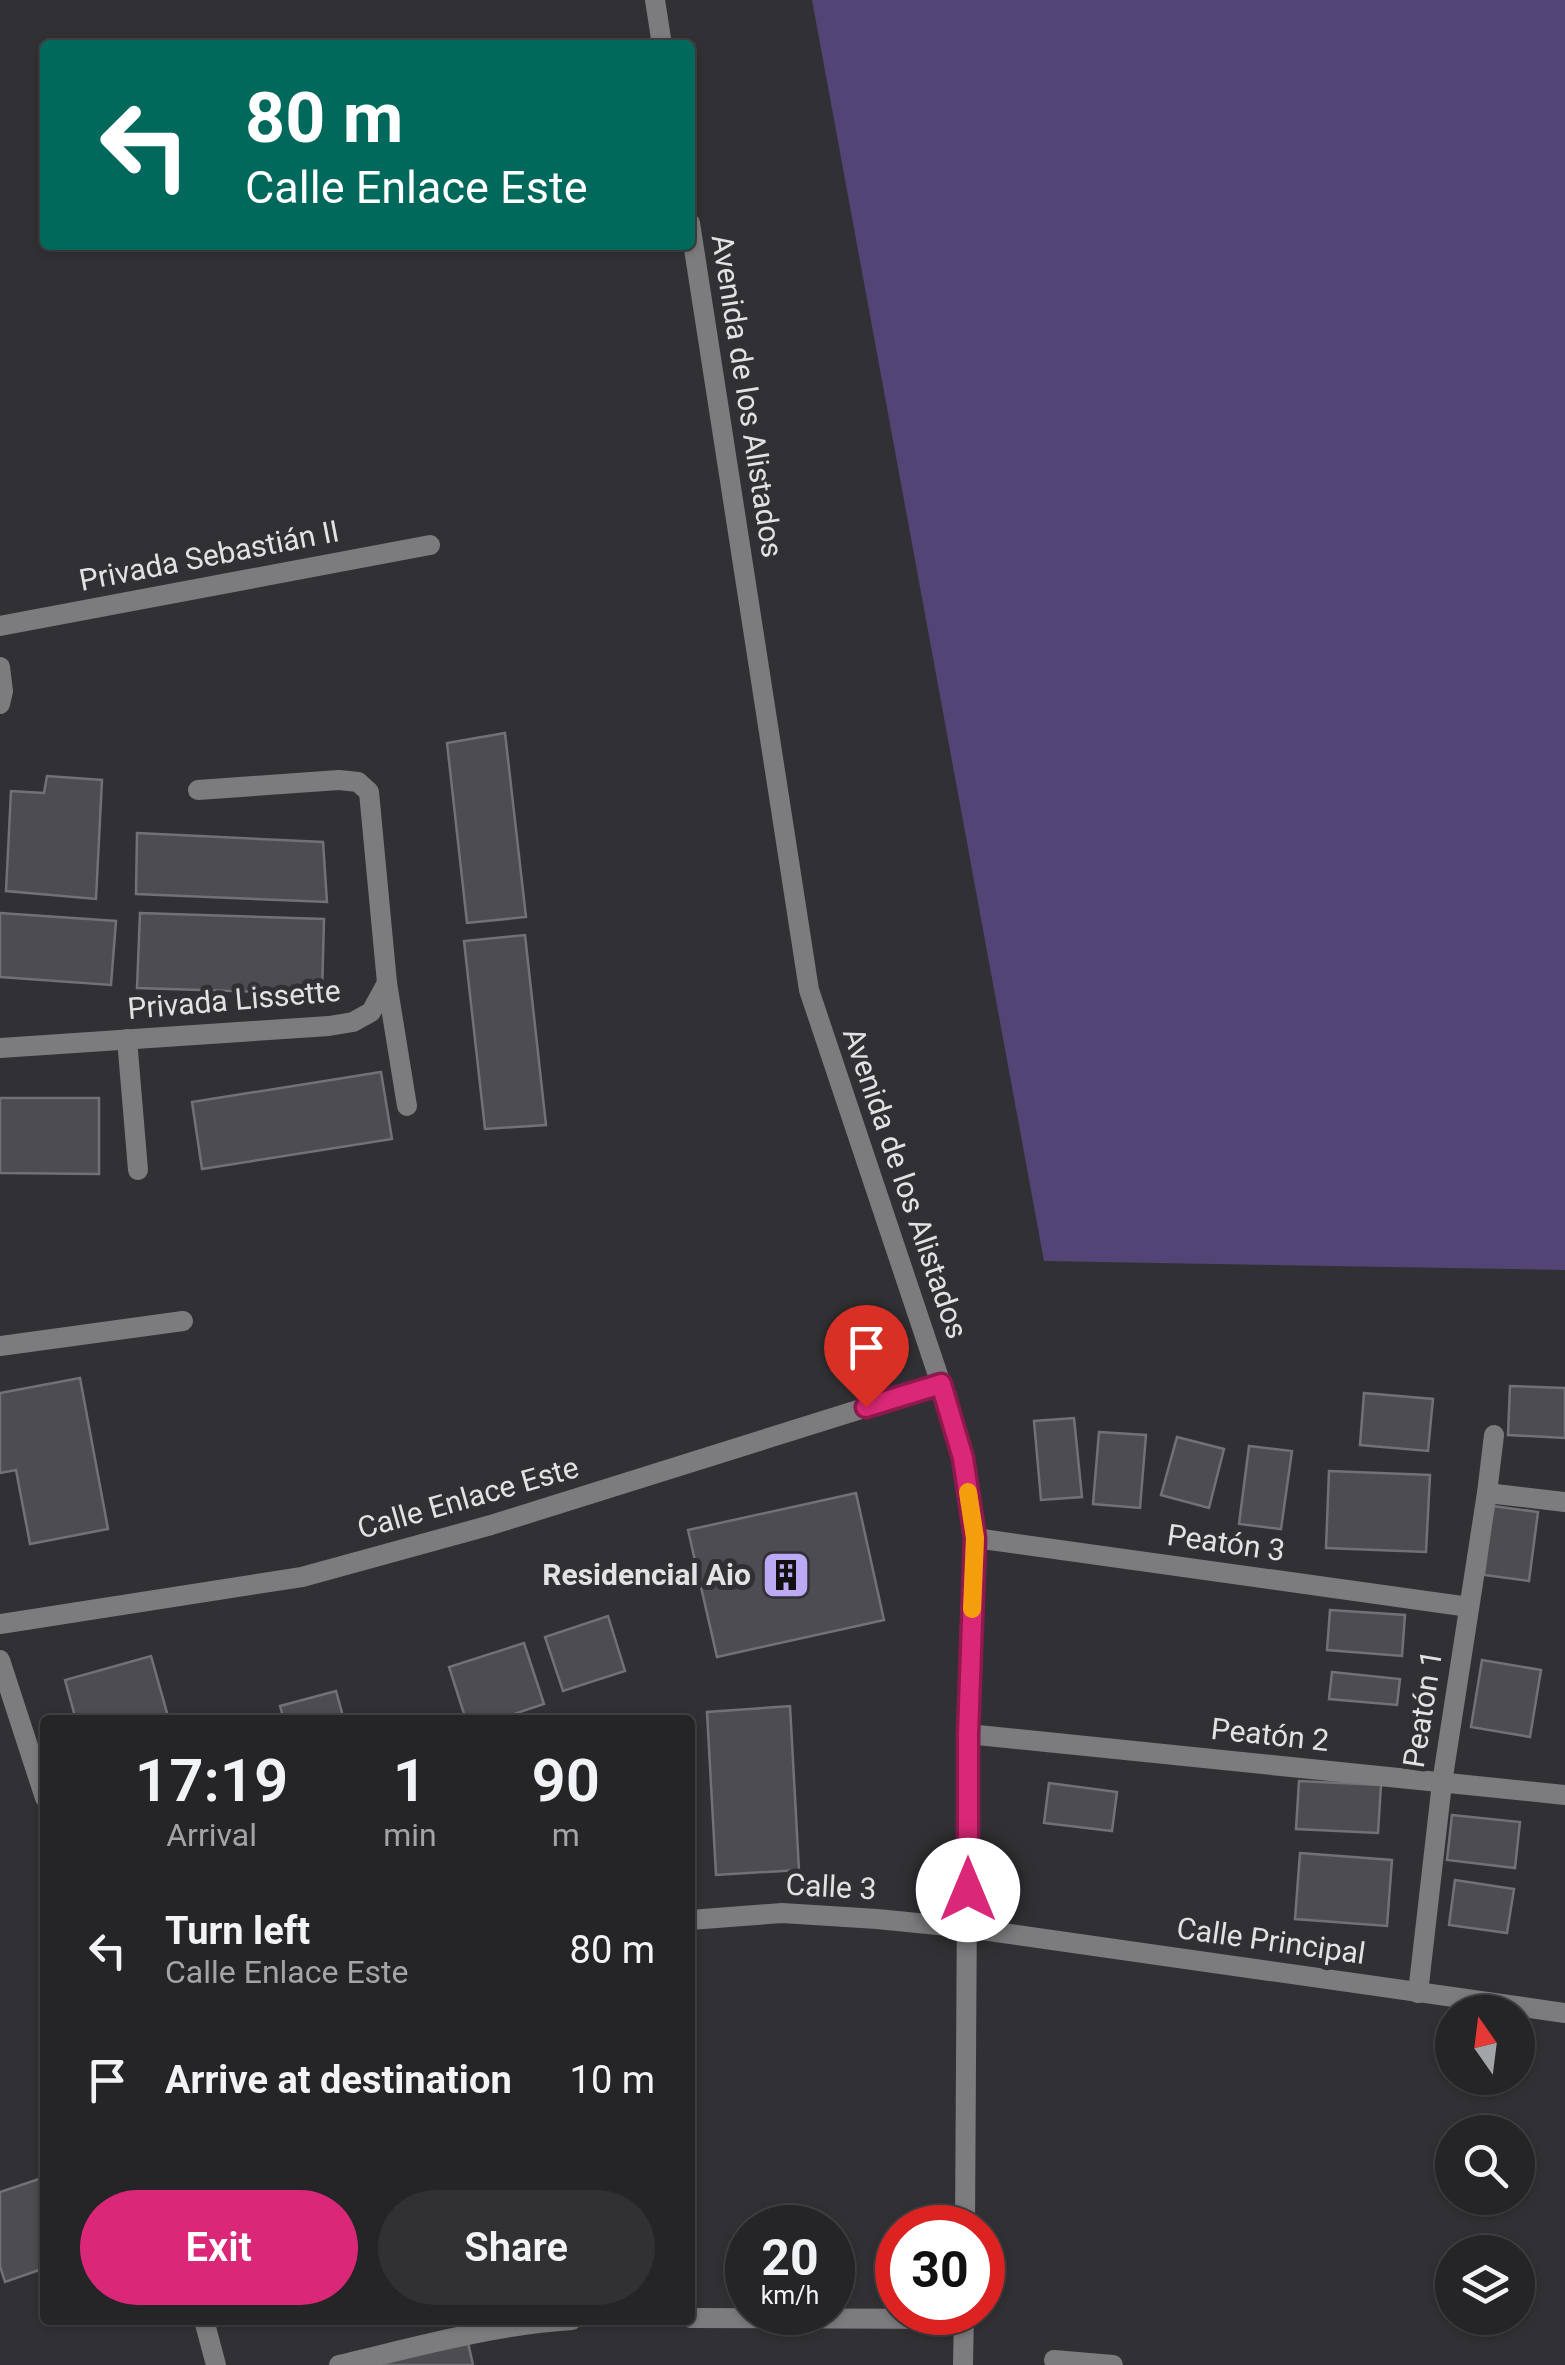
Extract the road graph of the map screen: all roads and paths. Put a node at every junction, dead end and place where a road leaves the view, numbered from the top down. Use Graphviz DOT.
graph roads {
  1 [pos="655,0"];
  2 [pos="661,40"];
  3 [pos="694,250"];
  4 [pos="430,545"];
  5 [pos="0,626"];
  6 [pos="0,666"];
  7 [pos="0,704"];
  8 [pos="198,790"];
  9 [pos="387,983"];
  10 [pos="127,1039"];
  11 [pos="0,1048"];
  12 [pos="407,1106"];
  13 [pos="138,1170"];
  14 [pos="183,1321"];
  15 [pos="0,1346"];
  16 [pos="941,1384"];
  17 [pos="1494,1434"];
  18 [pos="1487,1493"];
  19 [pos="1565,1502"];
  20 [pos="975,1538"];
  21 [pos="1470,1607"];
  22 [pos="0,1624"];
  23 [pos="0,1660"];
  24 [pos="968,1734"];
  25 [pos="1442,1782"];
  26 [pos="40,1783"];
  27 [pos="1565,1795"];
  28 [pos="695,1920"];
  29 [pos="968,1928"];
  30 [pos="1418,1993"];
  31 [pos="1565,2013"];
  32 [pos="965,2205"];
  33 [pos="875,2317"];
  34 [pos="695,2318"];
  35 [pos="205,2325"];
  36 [pos="524,2325"];
  37 [pos="964,2335"];
  38 [pos="1054,2360"];
  39 [pos="216,2365"];
  40 [pos="339,2365"];
  41 [pos="963,2365"];
  42 [pos="1113,2365"];
  1 -- 2 [label="street"];
  3 -- 16 [label="street, Avenida de los Alistados"];
  4 -- 5 [label="street, Privada Sebastián II"];
  6 -- 7 [label="street"];
  8 -- 9 [label="street"];
  9 -- 10 [label="street, Privada Lissette"];
  9 -- 12 [label="street"];
  10 -- 11 [label="street, Privada Lissette"];
  10 -- 13 [label="street"];
  14 -- 15 [label="street"];
  16 -- 20 [label="street, Avenida de los Alistados"];
  16 -- 22 [label="street, Calle Enlace Este"];
  17 -- 18 [label="street, Peatón 1"];
  18 -- 19 [label="street"];
  18 -- 21 [label="street, Peatón 1"];
  20 -- 21 [label="street, Peatón 3"];
  20 -- 24 [label="street, Avenida de los Alistados"];
  21 -- 25 [label="street, Peatón 1"];
  23 -- 26 [label="street"];
  24 -- 25 [label="street, Peatón 2"];
  24 -- 29 [label="street, Avenida de los Alistados"];
  25 -- 27 [label="street, Peatón 2"];
  25 -- 30 [label="street, Peatón 1"];
  28 -- 29 [label="street, Calle 3"];
  29 -- 30 [label="street, Calle Principal"];
  29 -- 32 [label="street, Avenida de los Alistados"];
  30 -- 31 [label="street, Calle Principal"];
  33 -- 34 [label="street"];
  35 -- 39 [label="street"];
  36 -- 40 [label="street"];
  37 -- 41 [label="street"];
  38 -- 42 [label="street"];
}
